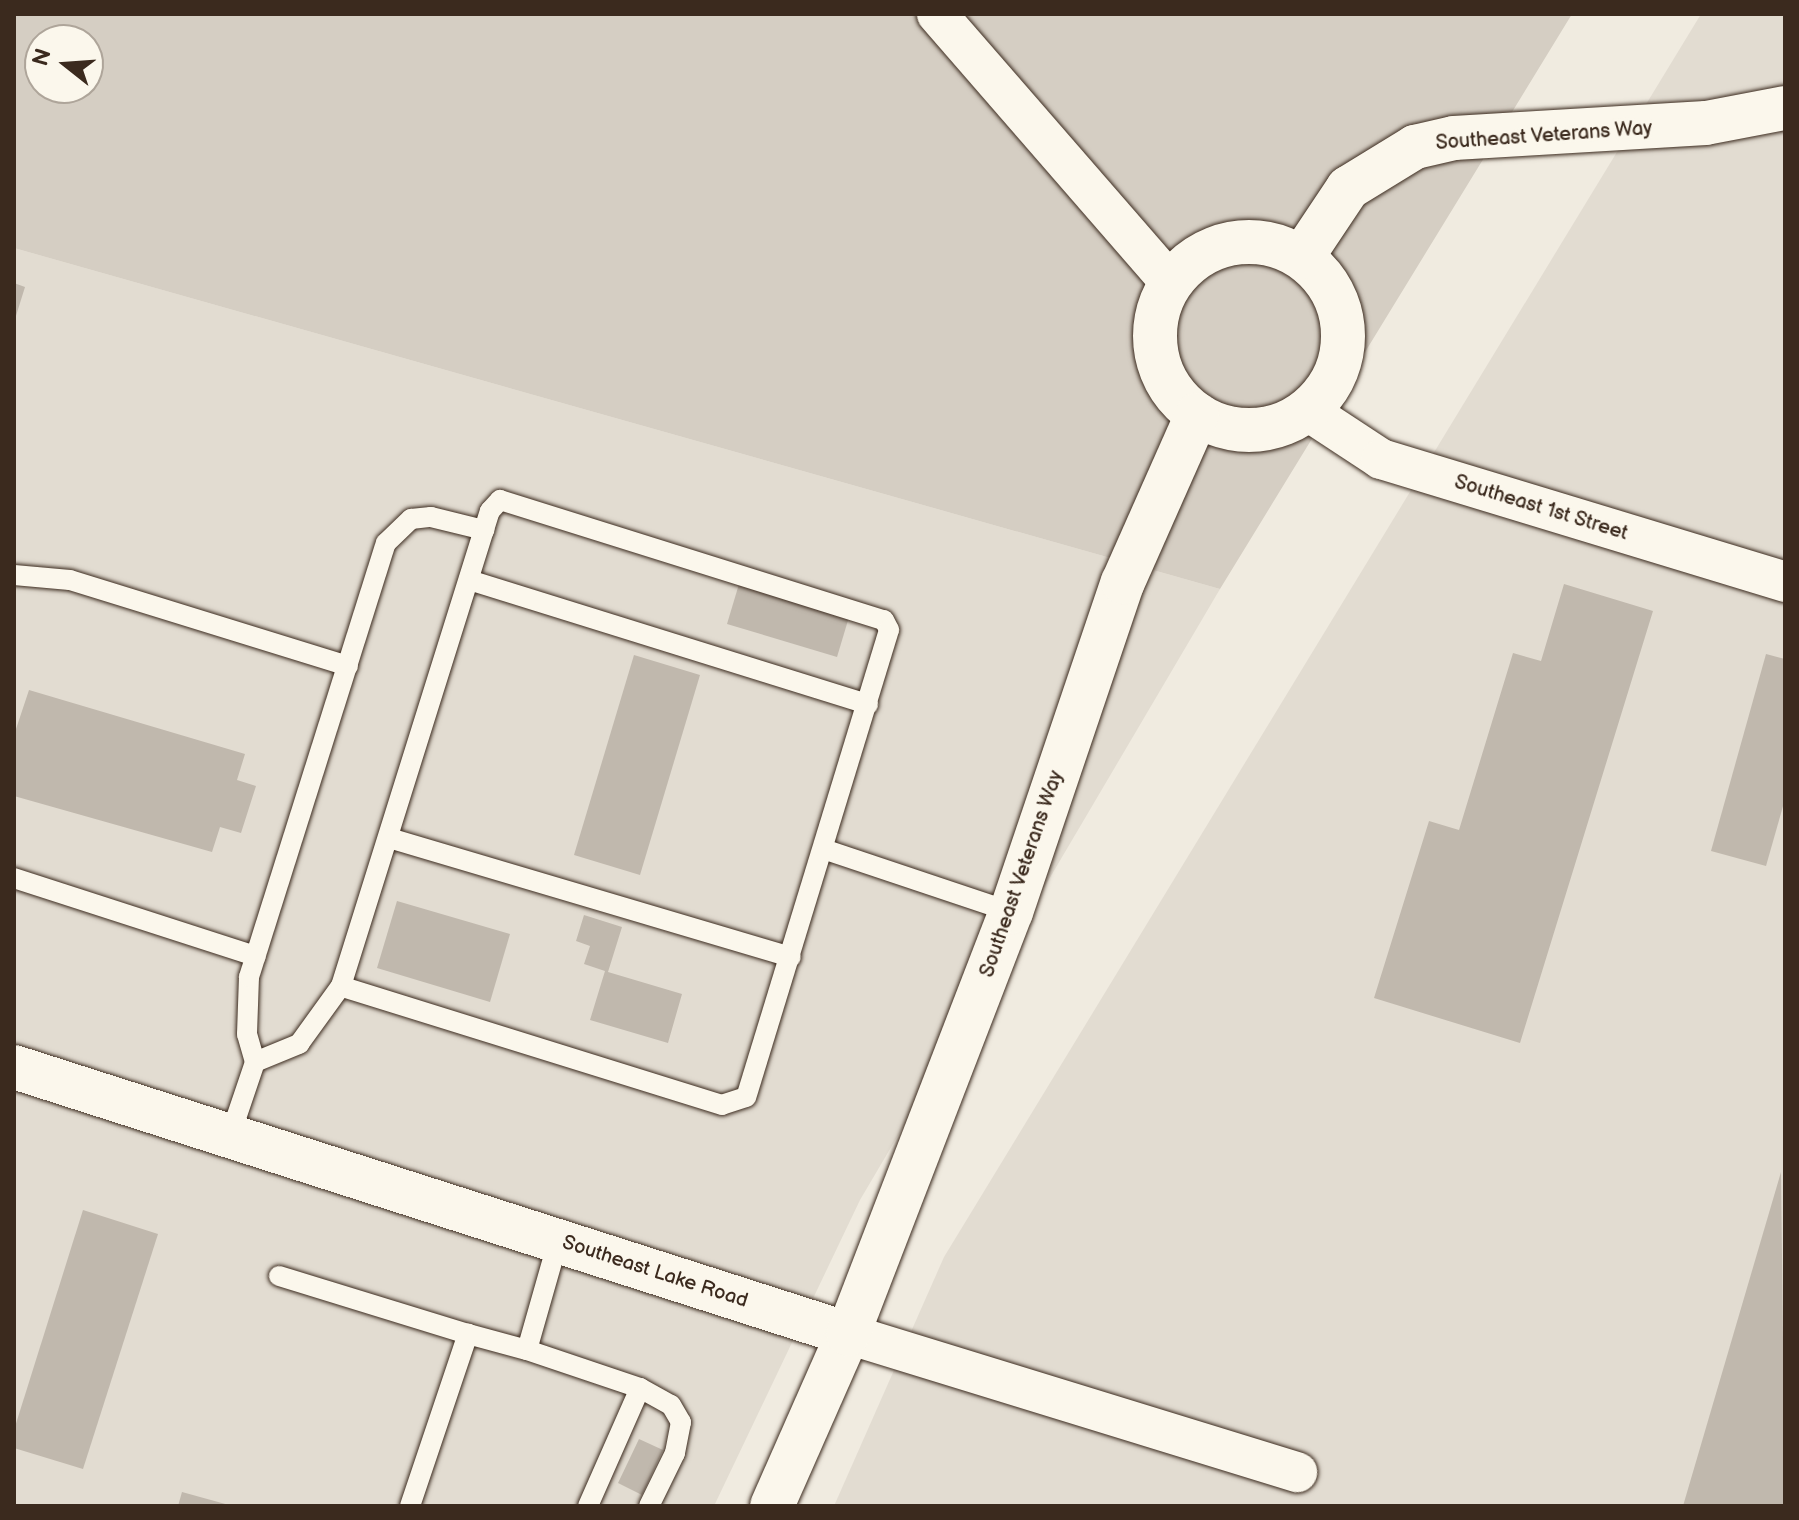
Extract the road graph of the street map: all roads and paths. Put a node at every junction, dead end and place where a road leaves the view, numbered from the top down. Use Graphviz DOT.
graph roads {
  1 [pos="937,14"];
  2 [pos="1785,108"];
  3 [pos="1302,257"];
  4 [pos="1171,283"];
  5 [pos="1308,411"];
  6 [pos="1197,415"];
  7 [pos="484,530"];
  8 [pos="14,575"];
  9 [pos="469,580"];
  10 [pos="1785,582"];
  11 [pos="348,666"];
  12 [pos="868,704"];
  13 [pos="389,838"];
  14 [pos="823,849"];
  15 [pos="14,878"];
  16 [pos="1011,912"];
  17 [pos="256,956"];
  18 [pos="791,957"];
  19 [pos="341,986"];
  20 [pos="255,1062"];
  21 [pos="14,1067"];
  22 [pos="230,1136"];
  23 [pos="558,1241"];
  24 [pos="279,1276"];
  25 [pos="468,1334"];
  26 [pos="848,1334"];
  27 [pos="527,1350"];
  28 [pos="640,1388"];
  29 [pos="1297,1472"];
  30 [pos="590,1505"];
  31 [pos="410,1506"];
  32 [pos="649,1506"];
  33 [pos="772,1506"];
  1 -- 4 [label="street"];
  2 -- 3 [label="main road, Southeast Veterans Way"];
  3 -- 4 [label="main road"];
  3 -- 5 [label="main road"];
  4 -- 6 [label="main road"];
  5 -- 6 [label="main road"];
  5 -- 10 [label="street, Southeast 1st Street"];
  6 -- 16 [label="main road, Southeast Veterans Way"];
  7 -- 9 [label="lane"];
  7 -- 11 [label="lane"];
  7 -- 12 [label="lane"];
  8 -- 11 [label="lane"];
  9 -- 12 [label="lane"];
  9 -- 13 [label="lane"];
  11 -- 17 [label="lane"];
  12 -- 14 [label="lane"];
  13 -- 18 [label="lane"];
  13 -- 19 [label="lane"];
  14 -- 16 [label="lane"];
  14 -- 18 [label="lane"];
  15 -- 17 [label="lane"];
  16 -- 26 [label="main road, Southeast Veterans Way"];
  17 -- 20 [label="lane"];
  18 -- 19 [label="lane"];
  19 -- 20 [label="lane"];
  20 -- 22 [label="lane"];
  21 -- 22 [label="main road, Southeast Lake Road"];
  22 -- 23 [label="main road, Southeast Lake Road"];
  23 -- 26 [label="main road, Southeast Lake Road"];
  23 -- 27 [label="lane"];
  24 -- 25 [label="lane"];
  25 -- 27 [label="lane"];
  25 -- 31 [label="lane"];
  26 -- 29 [label="street, Southeast Lake Road"];
  26 -- 33 [label="main road, Southeast Veterans Way"];
  27 -- 28 [label="lane"];
  28 -- 30 [label="lane"];
  28 -- 32 [label="lane"];
}
